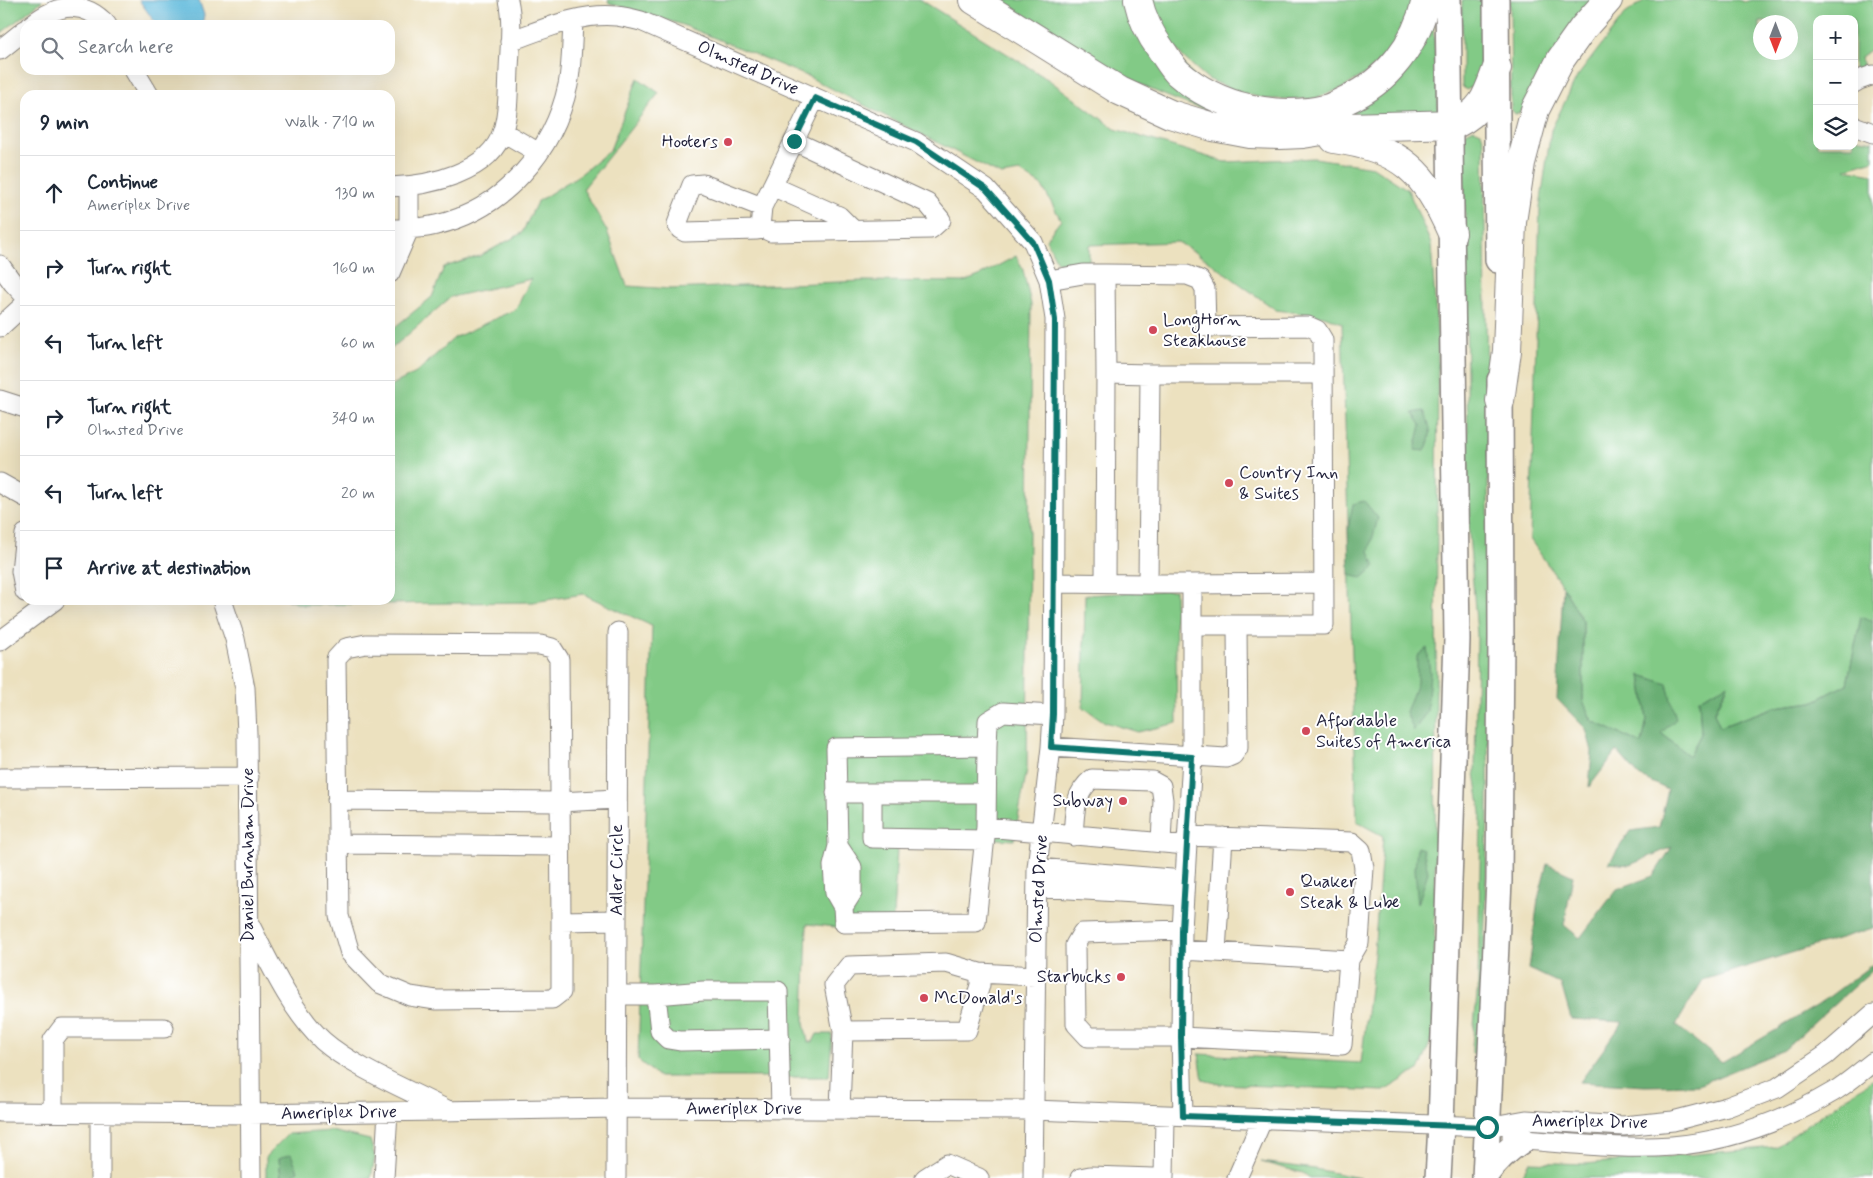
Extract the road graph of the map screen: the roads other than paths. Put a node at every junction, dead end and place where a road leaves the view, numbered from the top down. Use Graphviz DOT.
graph roads {
  1 [pos="508,0"];
  2 [pos="974,0"];
  3 [pos="1138,0"];
  4 [pos="1426,0"];
  5 [pos="1448,0"];
  6 [pos="1496,0"];
  7 [pos="1608,0"];
  8 [pos="37,20"];
  9 [pos="103,20"];
  10 [pos="573,20"];
  11 [pos="20,34"];
  12 [pos="510,41"];
  13 [pos="0,50"];
  14 [pos="1496,68"];
  15 [pos="137,75"];
  16 [pos="1873,75"];
  17 [pos="1858,81"];
  18 [pos="146,90"];
  19 [pos="815,98"];
  20 [pos="1451,125"];
  21 [pos="1858,127"];
  22 [pos="503,132"];
  23 [pos="1873,132"];
  24 [pos="1302,134"];
  25 [pos="794,141"];
  26 [pos="538,153"];
  27 [pos="409,186"];
  28 [pos="772,186"];
  29 [pos="395,187"];
  30 [pos="762,207"];
  31 [pos="760,227"];
  32 [pos="395,229"];
  33 [pos="409,229"];
  34 [pos="853,230"];
  35 [pos="1452,233"];
  36 [pos="395,261"];
  37 [pos="0,264"];
  38 [pos="1105,274"];
  39 [pos="1049,280"];
  40 [pos="20,291"];
  41 [pos="20,309"];
  42 [pos="0,327"];
  43 [pos="1106,373"];
  44 [pos="1150,374"];
  45 [pos="1323,374"];
  46 [pos="0,400"];
  47 [pos="1500,401"];
  48 [pos="20,406"];
  49 [pos="0,483"];
  50 [pos="20,494"];
  51 [pos="1054,583"];
  52 [pos="1105,583"];
  53 [pos="1324,583"];
  54 [pos="1148,584"];
  55 [pos="1192,584"];
  56 [pos="224,605"];
  57 [pos="35,606"];
  58 [pos="1192,625"];
  59 [pos="1237,625"];
  60 [pos="618,632"];
  61 [pos="0,641"];
  62 [pos="1053,714"];
  63 [pos="986,746"];
  64 [pos="1051,747"];
  65 [pos="1192,757"];
  66 [pos="249,777"];
  67 [pos="0,778"];
  68 [pos="836,793"];
  69 [pos="872,793"];
  70 [pos="986,793"];
  71 [pos="617,799"];
  72 [pos="337,800"];
  73 [pos="559,802"];
  74 [pos="1042,833"];
  75 [pos="985,834"];
  76 [pos="1073,836"];
  77 [pos="1223,837"];
  78 [pos="1187,840"];
  79 [pos="1161,842"];
  80 [pos="338,844"];
  81 [pos="560,846"];
  82 [pos="1037,878"];
  83 [pos="1184,888"];
  84 [pos="617,920"];
  85 [pos="561,921"];
  86 [pos="249,923"];
  87 [pos="1182,930"];
  88 [pos="1182,950"];
  89 [pos="1216,952"];
  90 [pos="1348,960"];
  91 [pos="980,973"];
  92 [pos="1035,976"];
  93 [pos="617,995"];
  94 [pos="656,995"];
  95 [pos="1873,1014"];
  96 [pos="164,1028"];
  97 [pos="843,1031"];
  98 [pos="1181,1037"];
  99 [pos="780,1039"];
  100 [pos="1873,1062"];
  101 [pos="616,1108"];
  102 [pos="781,1109"];
  103 [pos="840,1109"];
  104 [pos="1033,1110"];
  105 [pos="0,1112"];
  106 [pos="53,1112"];
  107 [pos="388,1112"];
  108 [pos="450,1112"];
  109 [pos="100,1114"];
  110 [pos="249,1114"];
  111 [pos="1174,1115"];
  112 [pos="1263,1118"];
  113 [pos="1441,1125"];
  114 [pos="1487,1127"];
  115 [pos="1523,1140"];
  116 [pos="1485,1177"];
  117 [pos="100,1178"];
  118 [pos="251,1178"];
  119 [pos="384,1178"];
  120 [pos="616,1178"];
  121 [pos="925,1178"];
  122 [pos="979,1178"];
  123 [pos="1033,1178"];
  124 [pos="1080,1178"];
  125 [pos="1154,1178"];
  126 [pos="1164,1178"];
  127 [pos="1237,1178"];
  128 [pos="1438,1178"];
  1 -- 12 [label="street"];
  2 -- 24 [label="highway"];
  3 -- 4 [label="highway"];
  5 -- 20 [label="main road"];
  6 -- 14 [label="main road"];
  7 -- 47 [label="highway"];
  8 -- 9 [label="street"];
  10 -- 12 [label="street, Olmsted Drive"];
  10 -- 19 [label="street, Olmsted Drive"];
  10 -- 26 [label="street"];
  11 -- 13 [label="street"];
  12 -- 22 [label="street"];
  14 -- 20 [label="highway"];
  14 -- 47 [label="main road"];
  15 -- 18 [label="street"];
  16 -- 17 [label="street"];
  19 -- 25 [label="street"];
  19 -- 39 [label="street, Olmsted Drive"];
  20 -- 24 [label="highway"];
  20 -- 35 [label="main road"];
  21 -- 23 [label="street"];
  22 -- 26 [label="street"];
  22 -- 27 [label="street"];
  24 -- 35 [label="highway"];
  25 -- 28 [label="street"];
  25 -- 34 [label="street"];
  26 -- 33 [label="street"];
  27 -- 29 [label="street"];
  27 -- 33 [label="street"];
  28 -- 30 [label="street"];
  28 -- 34 [label="street"];
  30 -- 31 [label="street"];
  30 -- 31 [label="street"];
  31 -- 34 [label="street"];
  32 -- 33 [label="street"];
  33 -- 36 [label="street"];
  35 -- 113 [label="main road"];
  37 -- 40 [label="street"];
  38 -- 39 [label="street"];
  38 -- 43 [label="street"];
  38 -- 45 [label="street"];
  39 -- 51 [label="street, Olmsted Drive"];
  41 -- 42 [label="street"];
  43 -- 44 [label="street"];
  43 -- 52 [label="street"];
  44 -- 45 [label="street"];
  44 -- 54 [label="street"];
  45 -- 53 [label="street"];
  46 -- 48 [label="street"];
  47 -- 114 [label="main road"];
  49 -- 50 [label="street"];
  51 -- 52 [label="street"];
  51 -- 62 [label="street, Olmsted Drive"];
  52 -- 54 [label="street"];
  53 -- 55 [label="street"];
  53 -- 59 [label="street"];
  54 -- 55 [label="street"];
  55 -- 58 [label="street"];
  56 -- 66 [label="street, Daniel Burnham Drive"];
  57 -- 61 [label="street"];
  58 -- 59 [label="street"];
  58 -- 65 [label="street"];
  59 -- 65 [label="street"];
  60 -- 71 [label="street, Adler Circle"];
  62 -- 63 [label="street"];
  62 -- 64 [label="street, Olmsted Drive"];
  63 -- 68 [label="street"];
  63 -- 70 [label="street"];
  64 -- 65 [label="street"];
  64 -- 74 [label="street, Olmsted Drive"];
  65 -- 78 [label="street"];
  66 -- 67 [label="street"];
  66 -- 86 [label="street, Daniel Burnham Drive"];
  68 -- 69 [label="street"];
  68 -- 75 [label="street"];
  69 -- 70 [label="street"];
  69 -- 75 [label="street"];
  70 -- 75 [label="street"];
  71 -- 73 [label="street"];
  71 -- 84 [label="street, Adler Circle"];
  72 -- 73 [label="street"];
  72 -- 73 [label="street"];
  72 -- 80 [label="street"];
  73 -- 81 [label="street"];
  74 -- 75 [label="street"];
  74 -- 76 [label="street"];
  74 -- 82 [label="street, Olmsted Drive"];
  76 -- 79 [label="street"];
  76 -- 79 [label="street"];
  77 -- 78 [label="street"];
  77 -- 89 [label="street"];
  77 -- 90 [label="street"];
  78 -- 79 [label="street"];
  78 -- 83 [label="street"];
  80 -- 81 [label="street"];
  80 -- 85 [label="street"];
  81 -- 85 [label="street"];
  82 -- 83 [label="street"];
  82 -- 92 [label="street, Olmsted Drive"];
  83 -- 87 [label="street"];
  84 -- 85 [label="street"];
  84 -- 93 [label="street, Adler Circle"];
  86 -- 108 [label="street"];
  86 -- 110 [label="street, Daniel Burnham Drive"];
  87 -- 88 [label="street"];
  87 -- 98 [label="street"];
  88 -- 89 [label="street"];
  88 -- 98 [label="street"];
  89 -- 90 [label="street"];
  90 -- 98 [label="street"];
  91 -- 92 [label="street"];
  91 -- 97 [label="street"];
  91 -- 97 [label="street"];
  92 -- 104 [label="street, Olmsted Drive"];
  93 -- 94 [label="street"];
  93 -- 101 [label="street, Adler Circle"];
  94 -- 99 [label="street"];
  94 -- 99 [label="street"];
  95 -- 114 [label="street, Ameriplex Drive"];
  96 -- 106 [label="street"];
  97 -- 103 [label="street"];
  98 -- 111 [label="street"];
  99 -- 102 [label="street"];
  100 -- 115 [label="street, Ameriplex Drive"];
  101 -- 102 [label="street, Ameriplex Drive"];
  101 -- 108 [label="street, Ameriplex Drive"];
  101 -- 120 [label="street, Adler Circle"];
  102 -- 103 [label="street, Ameriplex Drive"];
  103 -- 104 [label="street, Ameriplex Drive"];
  104 -- 111 [label="street, Ameriplex Drive"];
  104 -- 123 [label="street, Olmsted Drive"];
  105 -- 106 [label="street, Ameriplex Drive"];
  106 -- 109 [label="street, Ameriplex Drive"];
  107 -- 108 [label="street, Ameriplex Drive"];
  107 -- 110 [label="street, Ameriplex Drive"];
  107 -- 119 [label="street"];
  109 -- 110 [label="street, Ameriplex Drive"];
  109 -- 117 [label="street"];
  110 -- 118 [label="street, Daniel Burnham Drive"];
  111 -- 112 [label="street, Ameriplex Drive"];
  111 -- 126 [label="street"];
  112 -- 113 [label="street, Ameriplex Drive"];
  112 -- 127 [label="street"];
  113 -- 114 [label="street, Ameriplex Drive"];
  113 -- 128 [label="main road"];
  114 -- 115 [label="street, Ameriplex Drive"];
  114 -- 116 [label="main road"];
  115 -- 116 [label="main road"];
  121 -- 122 [label="street"];
  124 -- 125 [label="street"];
}
